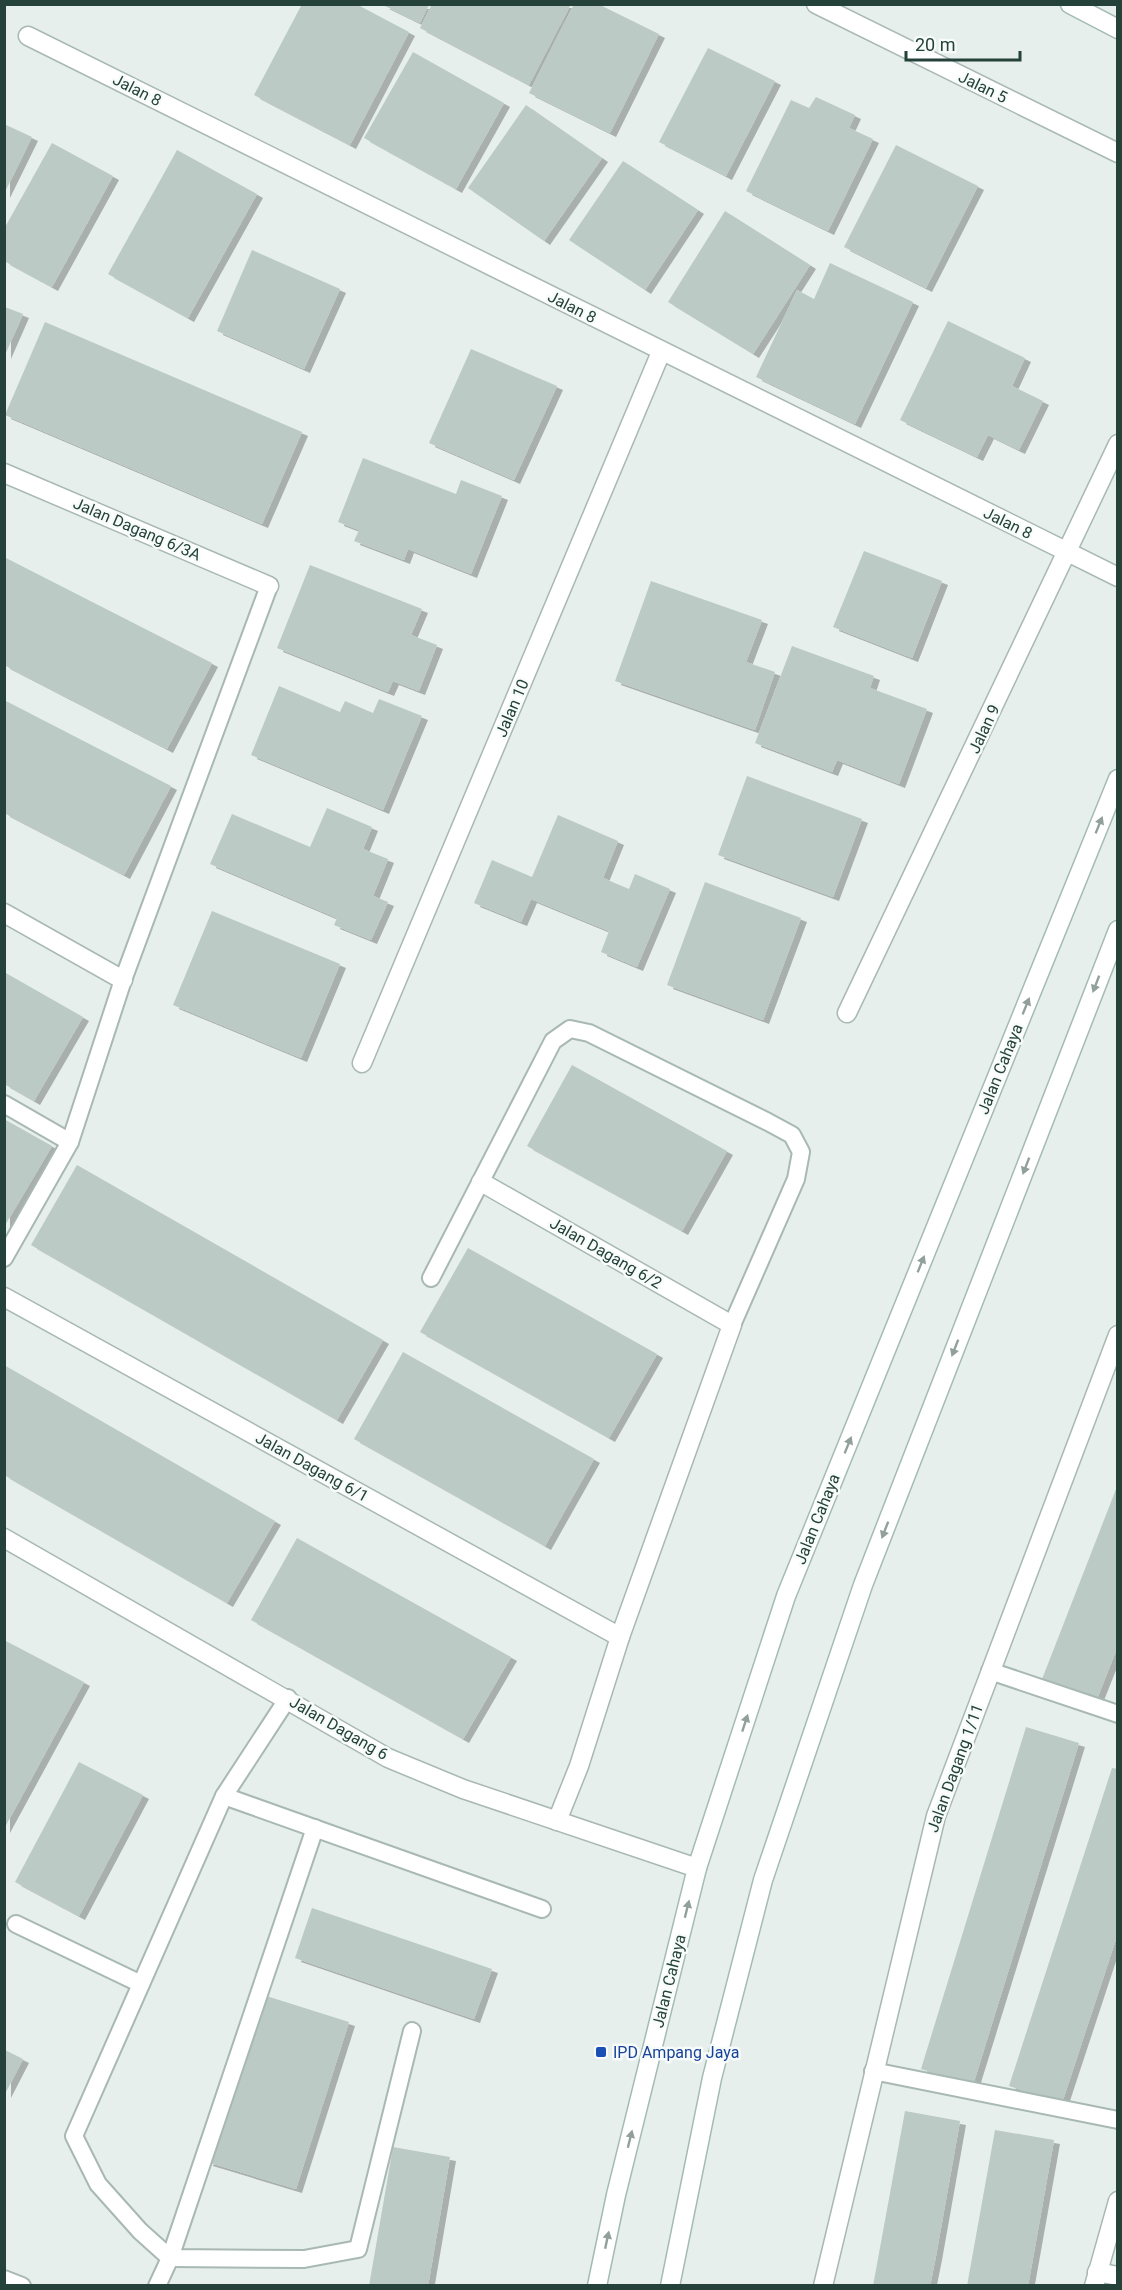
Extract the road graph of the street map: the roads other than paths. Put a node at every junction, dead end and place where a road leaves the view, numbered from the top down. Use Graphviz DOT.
graph roads {
  1 [pos="816,4"];
  2 [pos="1070,4"];
  3 [pos="1118,28"];
  4 [pos="28,36"];
  5 [pos="1118,153"];
  6 [pos="661,352"];
  7 [pos="1118,444"];
  8 [pos="4,473"];
  9 [pos="1067,552"];
  10 [pos="1118,577"];
  11 [pos="269,586"];
  12 [pos="1118,779"];
  13 [pos="4,913"];
  14 [pos="1118,930"];
  15 [pos="123,980"];
  16 [pos="847,1013"];
  17 [pos="362,1063"];
  18 [pos="4,1104"];
  19 [pos="70,1142"];
  20 [pos="481,1182"];
  21 [pos="4,1258"];
  22 [pos="431,1278"];
  23 [pos="4,1297"];
  24 [pos="732,1325"];
  25 [pos="1118,1335"];
  26 [pos="4,1538"];
  27 [pos="620,1636"];
  28 [pos="990,1671"];
  29 [pos="288,1698"];
  30 [pos="1118,1714"];
  31 [pos="224,1796"];
  32 [pos="557,1821"];
  33 [pos="315,1828"];
  34 [pos="697,1868"];
  35 [pos="542,1909"];
  36 [pos="16,1924"];
  37 [pos="141,1984"];
  38 [pos="412,2031"];
  39 [pos="873,2071"];
  40 [pos="1118,2120"];
  41 [pos="1118,2201"];
  42 [pos="170,2258"];
  43 [pos="1118,2276"];
  44 [pos="4,2279"];
  45 [pos="1096,2279"];
  46 [pos="22,2286"];
  47 [pos="157,2286"];
  48 [pos="597,2286"];
  49 [pos="670,2286"];
  50 [pos="823,2286"];
  1 -- 5 [label="street, Jalan 5"];
  2 -- 3 [label="street"];
  4 -- 6 [label="street, Jalan 8"];
  6 -- 9 [label="street, Jalan 8"];
  6 -- 17 [label="street, Jalan 10"];
  7 -- 9 [label="street, Jalan 9"];
  8 -- 11 [label="street, Jalan Dagang 6/3A"];
  9 -- 10 [label="street, Jalan 8"];
  9 -- 16 [label="street, Jalan 9"];
  11 -- 15 [label="lane"];
  34 -- 12 [label="street, Jalan Cahaya, one-way"];
  13 -- 15 [label="street"];
  14 -- 49 [label="street, one-way"];
  15 -- 19 [label="lane"];
  18 -- 19 [label="lane"];
  19 -- 21 [label="lane"];
  20 -- 22 [label="lane"];
  20 -- 24 [label="street, Jalan Dagang 6/2"];
  20 -- 24 [label="lane"];
  23 -- 27 [label="street, Jalan Dagang 6/1"];
  24 -- 27 [label="street"];
  25 -- 28 [label="street, Jalan Dagang 1/11"];
  26 -- 29 [label="street, Jalan Dagang 6"];
  27 -- 32 [label="street"];
  28 -- 30 [label="lane"];
  28 -- 39 [label="street, Jalan Dagang 1/11"];
  29 -- 31 [label="lane"];
  29 -- 32 [label="street, Jalan Dagang 6"];
  31 -- 33 [label="lane"];
  31 -- 37 [label="lane"];
  32 -- 34 [label="street, Jalan Dagang 6"];
  33 -- 35 [label="lane"];
  33 -- 42 [label="lane"];
  48 -- 34 [label="street, Jalan Cahaya, one-way"];
  36 -- 37 [label="lane"];
  37 -- 42 [label="lane"];
  38 -- 42 [label="lane"];
  39 -- 40 [label="lane"];
  39 -- 50 [label="street, Jalan Dagang 1/11"];
  41 -- 45 [label="street"];
  42 -- 47 [label="lane"];
  43 -- 45 [label="street"];
  44 -- 46 [label="lane"];
}
